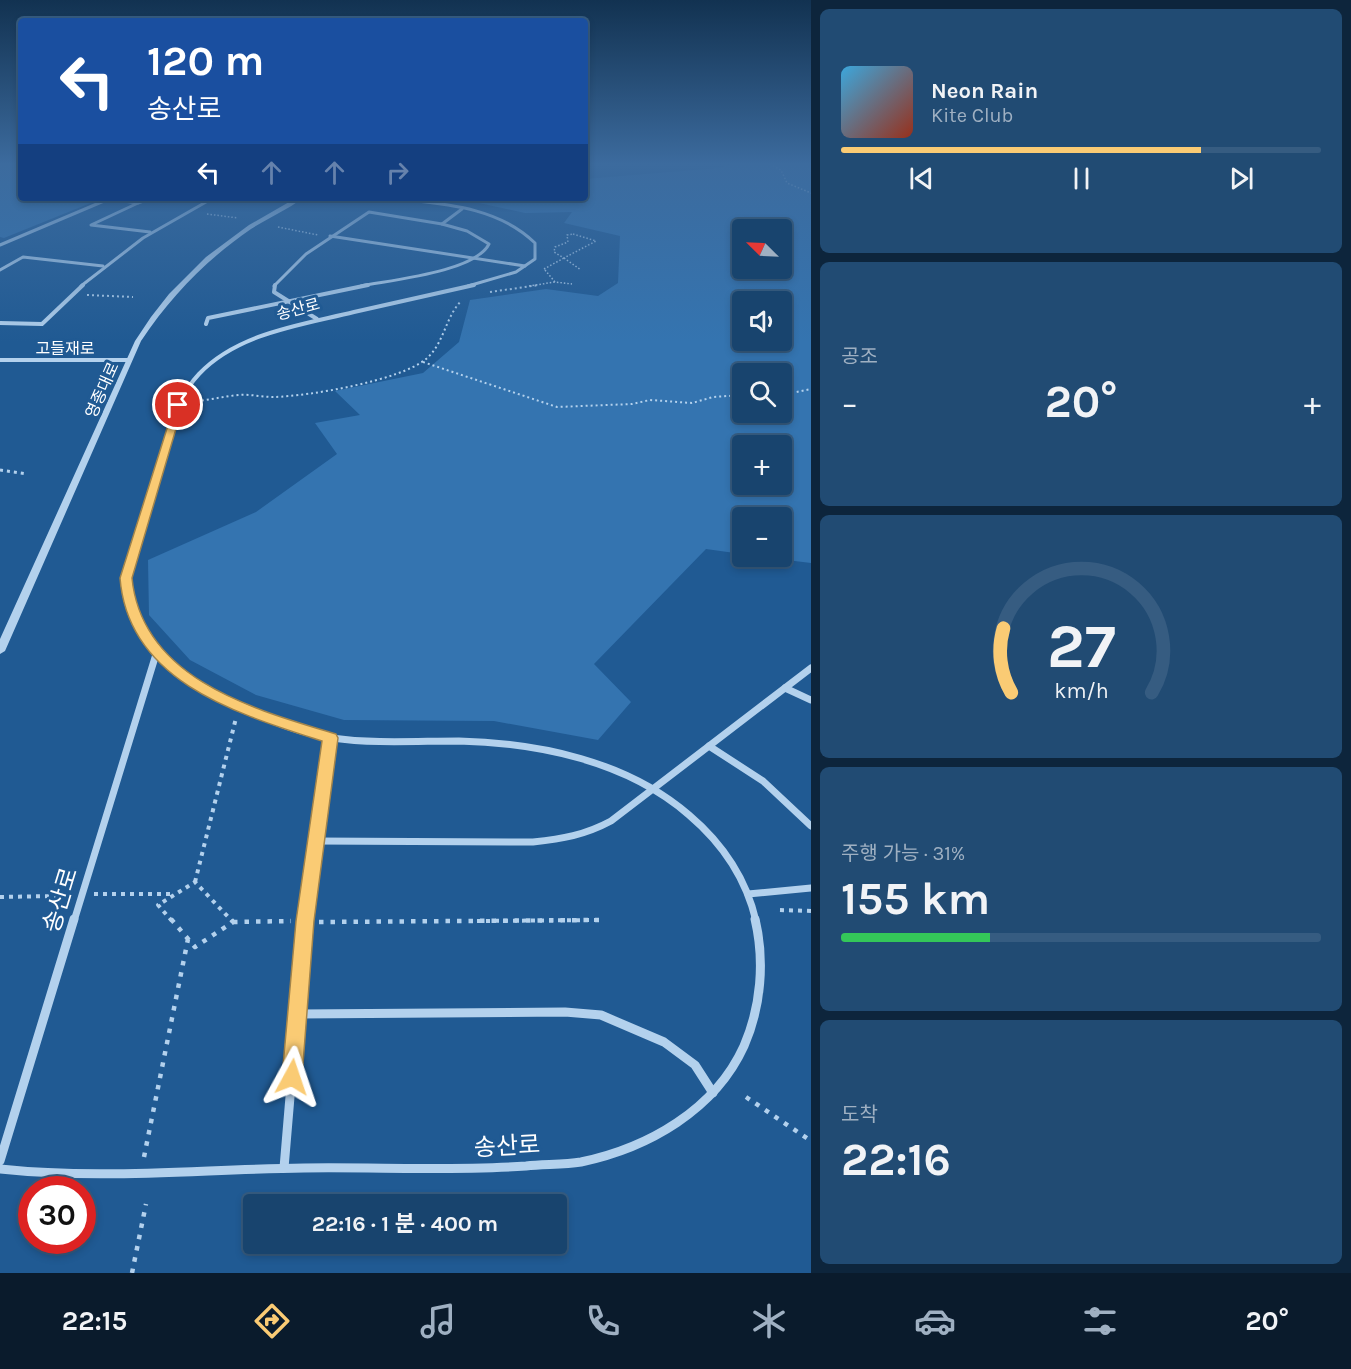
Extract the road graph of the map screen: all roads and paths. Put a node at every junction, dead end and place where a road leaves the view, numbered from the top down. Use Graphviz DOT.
graph roads {
  1 [pos="51,223"];
  2 [pos="93,223"];
  3 [pos="165,223"];
  4 [pos="257,223"];
  5 [pos="350,223"];
  6 [pos="438,223"];
  7 [pos="512,223"];
  8 [pos="442,224"];
  9 [pos="278,227"];
  10 [pos="150,232"];
  11 [pos="324,236"];
  12 [pos="330,236"];
  13 [pos="0,245"];
  14 [pos="474,259"];
  15 [pos="564,259"];
  16 [pos="103,266"];
  17 [pos="525,266"];
  18 [pos="0,270"];
  19 [pos="580,270"];
  20 [pos="555,282"];
  21 [pos="572,285"];
  22 [pos="71,294"];
  23 [pos="481,294"];
  24 [pos="133,297"];
  25 [pos="469,298"];
  26 [pos="285,302"];
  27 [pos="317,319"];
  28 [pos="0,323"];
  29 [pos="206,324"];
  30 [pos="0,360"];
  31 [pos="130,360"];
  32 [pos="423,362"];
  33 [pos="811,389"];
  34 [pos="792,393"];
  35 [pos="732,396"];
  36 [pos="187,403"];
  37 [pos="0,470"];
  38 [pos="27,474"];
  39 [pos="0,651"];
  40 [pos="157,651"];
  41 [pos="811,668"];
  42 [pos="786,688"];
  43 [pos="811,700"];
  44 [pos="236,718"];
  45 [pos="330,738"];
  46 [pos="709,746"];
  47 [pos="653,788"];
  48 [pos="811,826"];
  49 [pos="315,841"];
  50 [pos="195,882"];
  51 [pos="811,888"];
  52 [pos="94,894"];
  53 [pos="177,894"];
  54 [pos="748,894"];
  55 [pos="56,896"];
  56 [pos="0,897"];
  57 [pos="780,910"];
  58 [pos="811,911"];
  59 [pos="599,920"];
  60 [pos="291,921"];
  61 [pos="233,922"];
  62 [pos="319,922"];
  63 [pos="188,939"];
  64 [pos="298,1014"];
  65 [pos="713,1093"];
  66 [pos="746,1097"];
  67 [pos="811,1141"];
  68 [pos="144,1157"];
  69 [pos="0,1161"];
  70 [pos="284,1168"];
  71 [pos="0,1169"];
  72 [pos="146,1204"];
  73 [pos="132,1273"];
  1 -- 13 [label="street"];
  2 -- 10 [label="street"];
  3 -- 10 [label="street"];
  4 -- 31 [label="street, 영종대로"];
  5 -- 12 [label="street"];
  6 -- 8 [label="street"];
  7 -- 17 [label="street"];
  8 -- 14 [label="street"];
  9 -- 11 [label="path"];
  10 -- 16 [label="street"];
  12 -- 14 [label="street"];
  12 -- 26 [label="street"];
  14 -- 17 [label="street"];
  14 -- 26 [label="street"];
  15 -- 15 [label="path"];
  15 -- 19 [label="path"];
  15 -- 20 [label="path"];
  16 -- 18 [label="street"];
  16 -- 22 [label="street"];
  17 -- 27 [label="street, 송산로"];
  20 -- 21 [label="path"];
  20 -- 23 [label="path"];
  22 -- 24 [label="path"];
  22 -- 28 [label="street"];
  25 -- 32 [label="path"];
  26 -- 27 [label="street"];
  26 -- 29 [label="street"];
  27 -- 40 [label="street, 송산로"];
  30 -- 31 [label="street, 고들재로"];
  31 -- 39 [label="street, 영종대로"];
  32 -- 35 [label="path"];
  32 -- 36 [label="path"];
  33 -- 34 [label="path"];
  37 -- 38 [label="path"];
  40 -- 45 [label="street, 송산로"];
  40 -- 69 [label="street, 송산로"];
  41 -- 42 [label="street"];
  42 -- 43 [label="street"];
  42 -- 46 [label="street"];
  44 -- 50 [label="path"];
  45 -- 47 [label="street, 송산로"];
  45 -- 49 [label="street"];
  46 -- 47 [label="street"];
  46 -- 48 [label="street"];
  47 -- 49 [label="street"];
  47 -- 54 [label="street, 송산로"];
  49 -- 64 [label="street"];
  50 -- 53 [label="path"];
  50 -- 61 [label="path"];
  51 -- 54 [label="street"];
  52 -- 53 [label="path"];
  53 -- 63 [label="path"];
  54 -- 65 [label="street, 송산로"];
  55 -- 56 [label="path"];
  57 -- 58 [label="path"];
  59 -- 62 [label="path"];
  60 -- 61 [label="path"];
  61 -- 63 [label="path"];
  63 -- 68 [label="path"];
  64 -- 65 [label="street"];
  64 -- 70 [label="street"];
  65 -- 70 [label="street, 송산로"];
  66 -- 67 [label="path"];
  70 -- 71 [label="street, 송산로"];
  72 -- 73 [label="path"];
}
